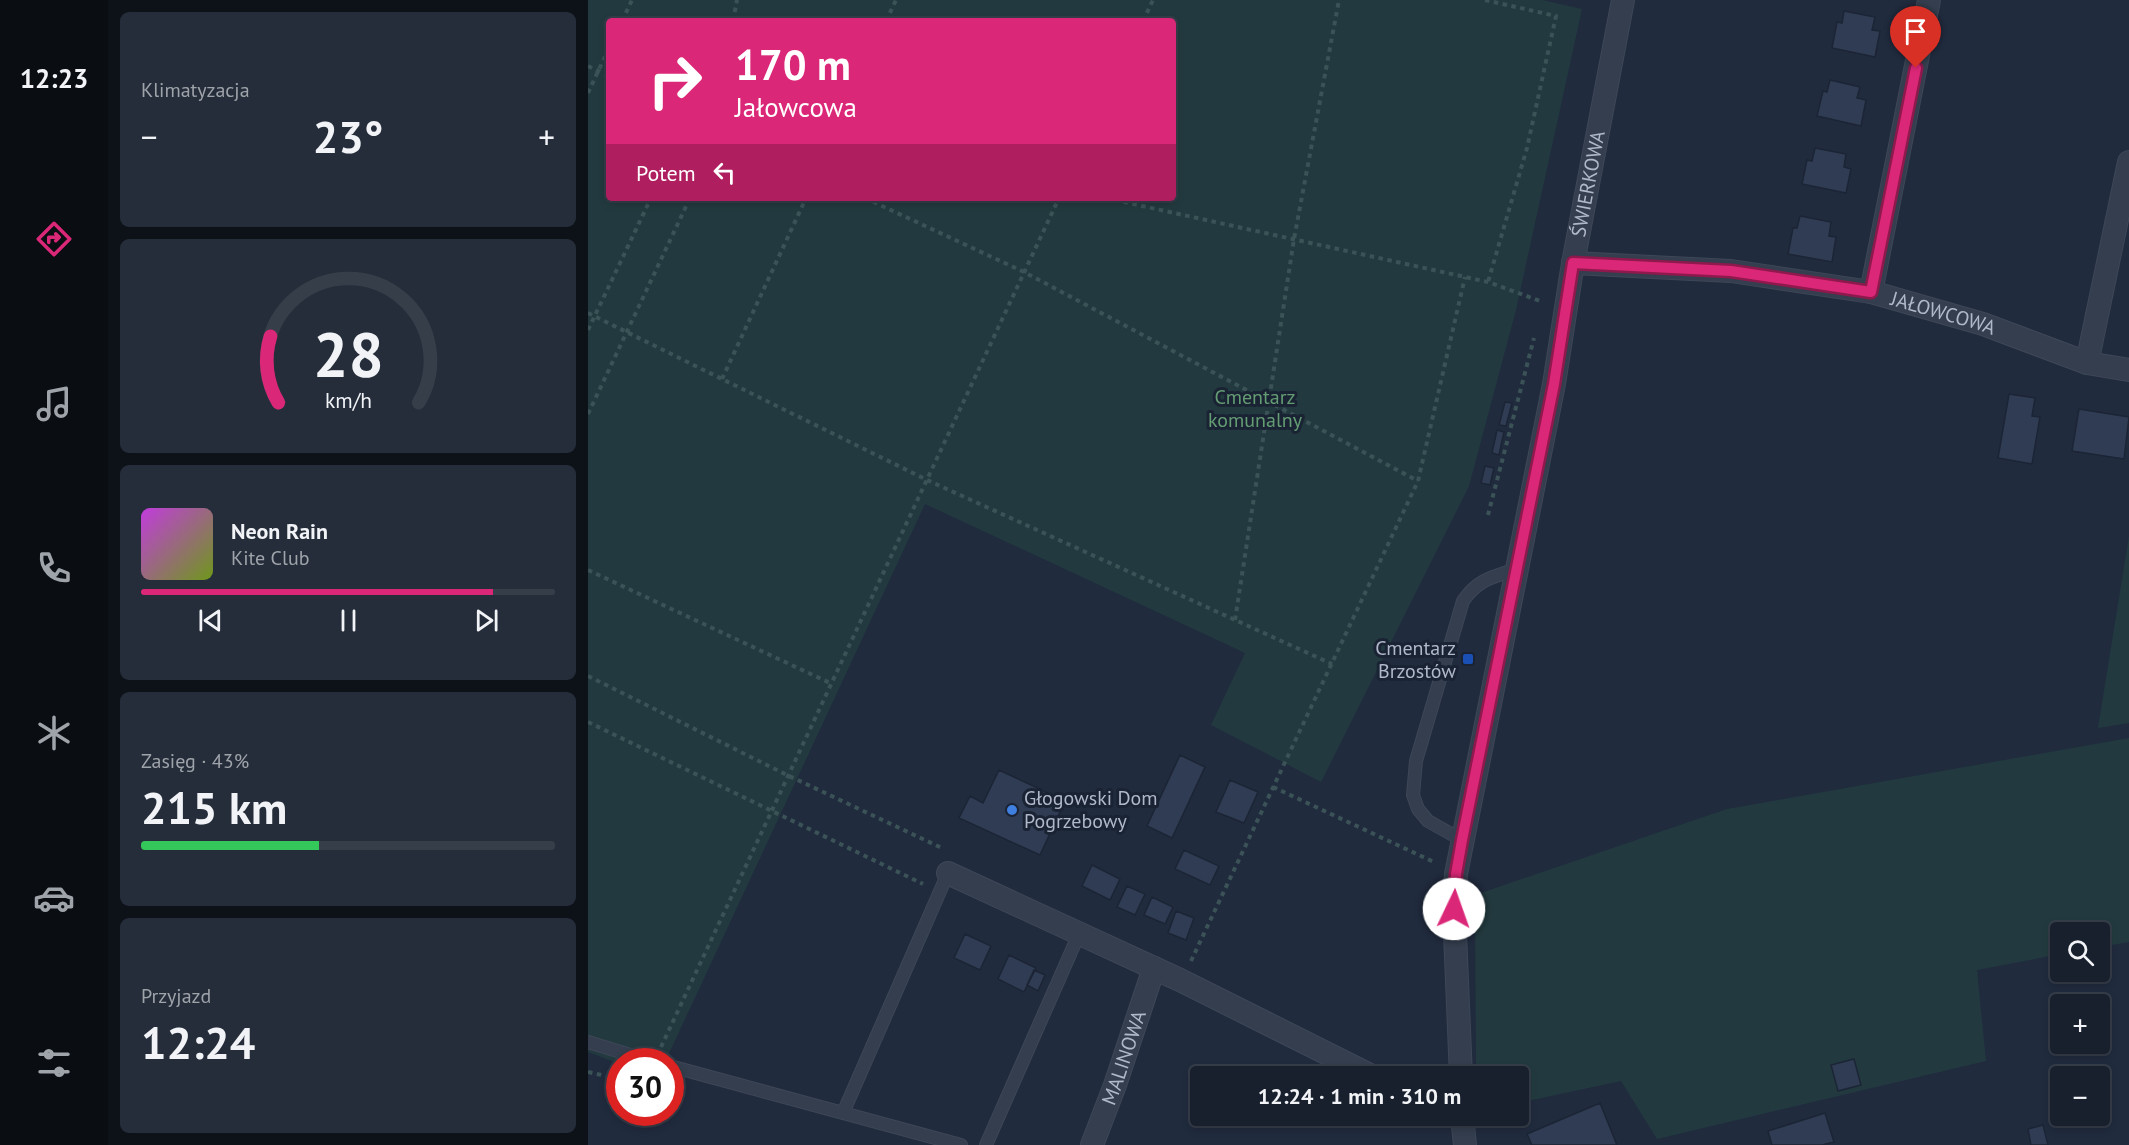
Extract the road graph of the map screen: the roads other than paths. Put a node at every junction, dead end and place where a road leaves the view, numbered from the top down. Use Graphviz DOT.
graph roads {
  1 [pos="1623,0"];
  2 [pos="1929,0"];
  3 [pos="2129,162"];
  4 [pos="1573,263"];
  5 [pos="1871,292"];
  6 [pos="2087,363"];
  7 [pos="2129,370"];
  8 [pos="1517,569"];
  9 [pos="1462,840"];
  10 [pos="948,873"];
  11 [pos="1079,934"];
  12 [pos="1154,969"];
  13 [pos="588,1042"];
  14 [pos="615,1048"];
  15 [pos="1367,1066"];
  16 [pos="1461,1066"];
  17 [pos="684,1070"];
  18 [pos="843,1113"];
  19 [pos="1461,1126"];
  20 [pos="947,1143"];
  21 [pos="961,1145"];
  22 [pos="986,1145"];
  23 [pos="1092,1145"];
  24 [pos="1465,1145"];
  1 -- 4 [label="street, ŚWIERKOWA"];
  2 -- 5 [label="street"];
  3 -- 6 [label="street"];
  4 -- 5 [label="street, JAŁOWCOWA"];
  4 -- 8 [label="street, ŚWIERKOWA"];
  5 -- 6 [label="street, JAŁOWCOWA"];
  6 -- 7 [label="street, JAŁOWCOWA"];
  8 -- 9 [label="street, ŚWIERKOWA"];
  8 -- 9 [label="lane"];
  9 -- 16 [label="street, ŚWIERKOWA"];
  10 -- 11 [label="street"];
  10 -- 18 [label="lane"];
  11 -- 12 [label="street"];
  11 -- 22 [label="lane"];
  12 -- 15 [label="street"];
  12 -- 23 [label="street, MALINOWA"];
  13 -- 14 [label="lane"];
  17 -- 18 [label="lane"];
  18 -- 20 [label="lane"];
  19 -- 24 [label="street"];
  20 -- 21 [label="lane"];
}
